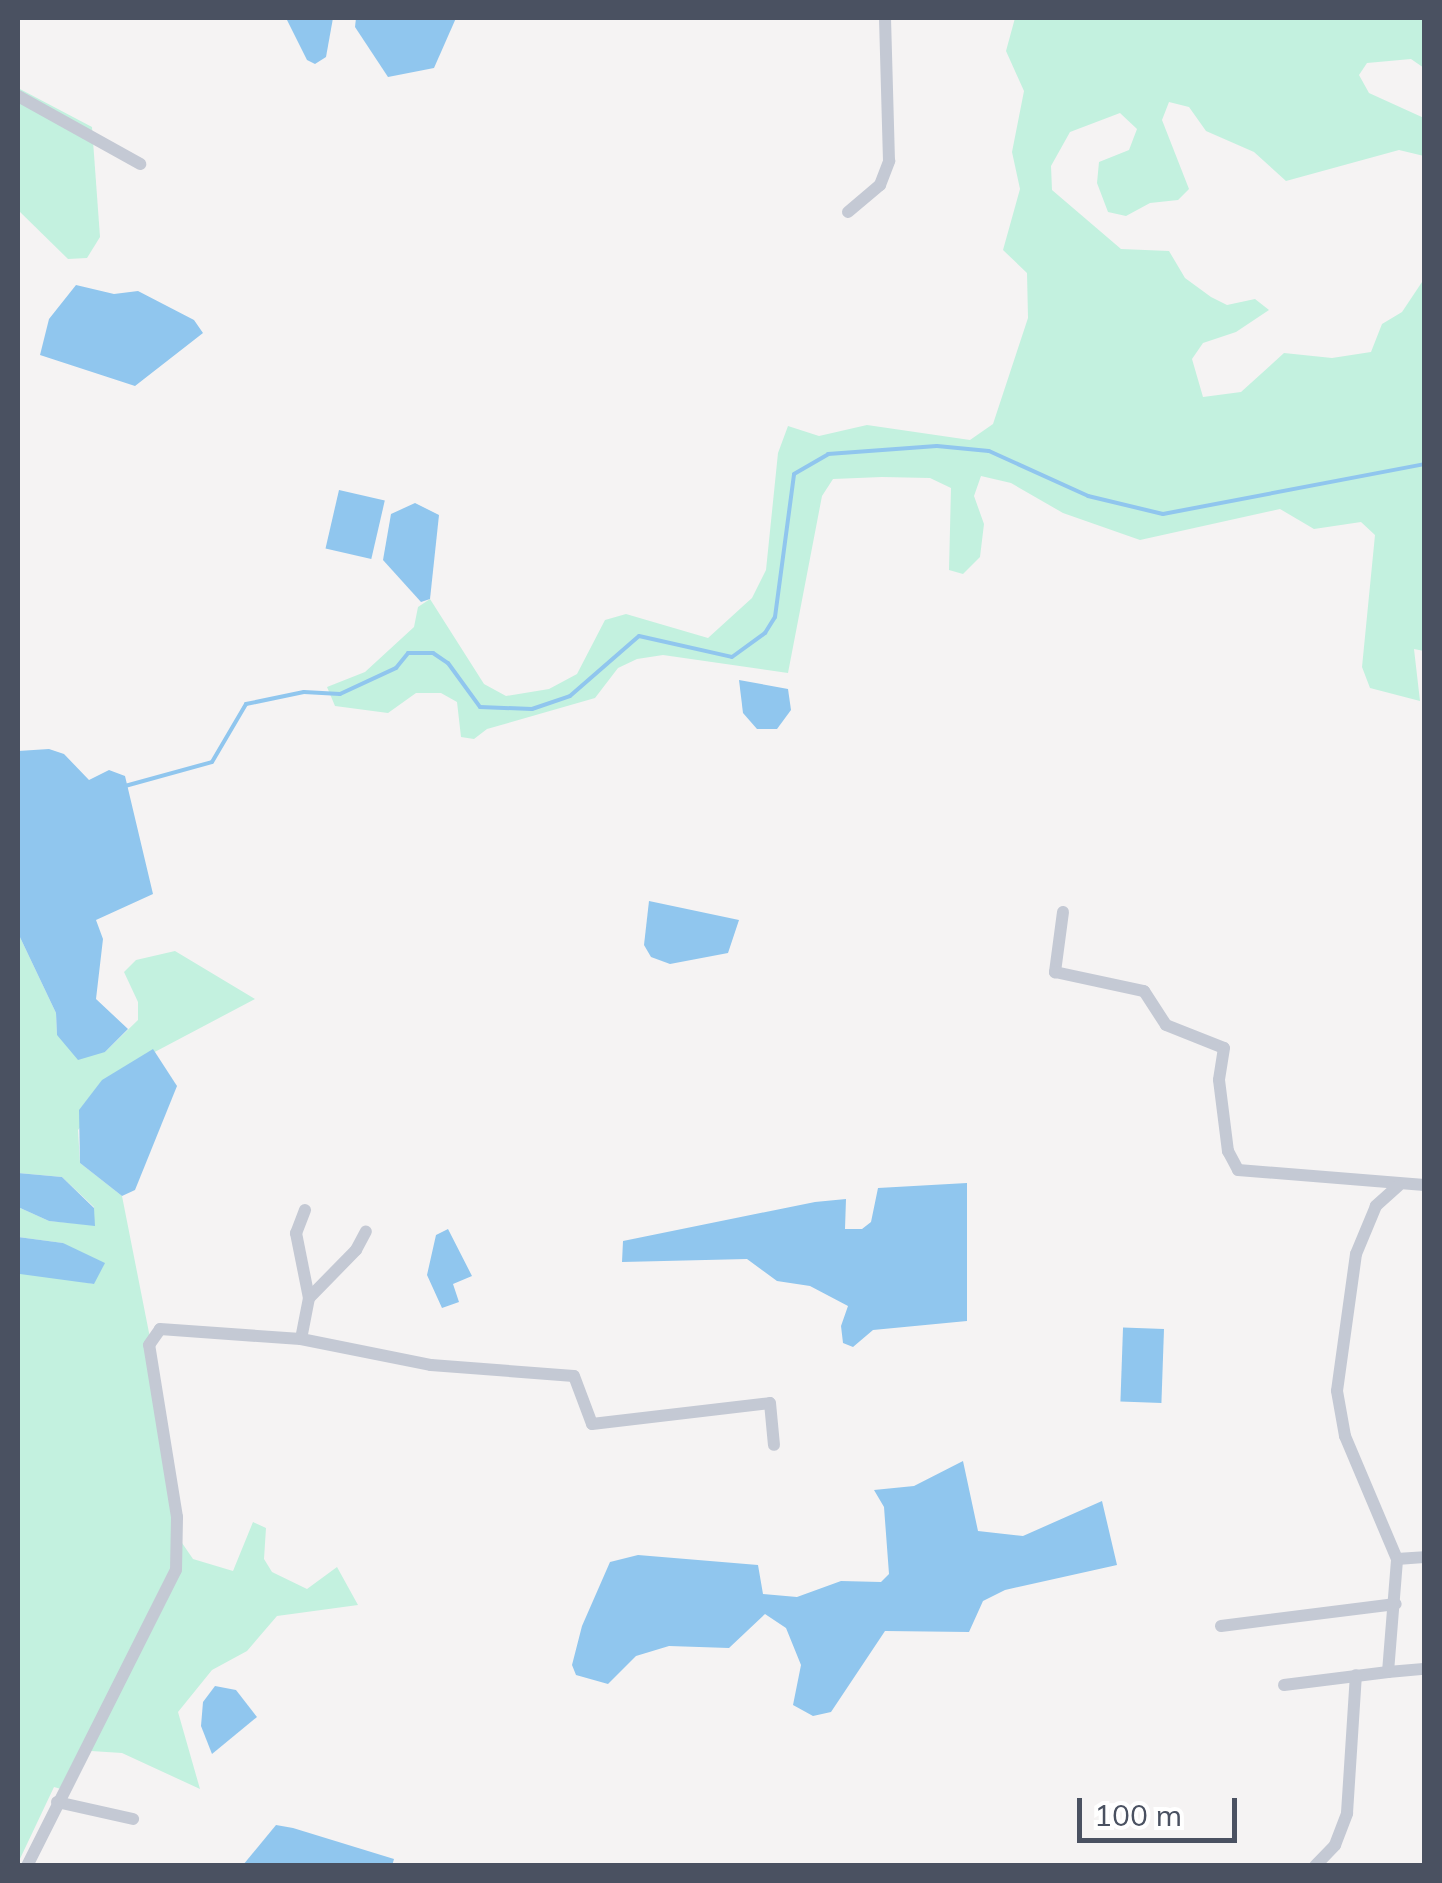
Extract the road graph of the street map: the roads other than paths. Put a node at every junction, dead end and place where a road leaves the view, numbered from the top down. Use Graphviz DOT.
graph roads {
  1 [pos="885,18"];
  2 [pos="18,96"];
  3 [pos="140,164"];
  4 [pos="848,212"];
  5 [pos="1064,912"];
  6 [pos="1424,1185"];
  7 [pos="1398,1186"];
  8 [pos="305,1210"];
  9 [pos="366,1230"];
  10 [pos="309,1298"];
  11 [pos="301,1339"];
  12 [pos="774,1445"];
  13 [pos="1424,1557"];
  14 [pos="1397,1559"];
  15 [pos="1396,1604"];
  16 [pos="1222,1626"];
  17 [pos="1424,1670"];
  18 [pos="1388,1672"];
  19 [pos="1356,1675"];
  20 [pos="1284,1684"];
  21 [pos="57,1802"];
  22 [pos="133,1819"];
  23 [pos="27,1866"];
  24 [pos="1316,1866"];
  1 -- 4 [label="street"];
  2 -- 3 [label="street"];
  5 -- 7 [label="street"];
  6 -- 7 [label="street"];
  7 -- 14 [label="street"];
  8 -- 10 [label="street"];
  9 -- 10 [label="street"];
  10 -- 11 [label="street"];
  11 -- 12 [label="street"];
  11 -- 21 [label="street"];
  13 -- 14 [label="street"];
  14 -- 15 [label="street"];
  15 -- 16 [label="street"];
  15 -- 18 [label="street"];
  17 -- 18 [label="street"];
  18 -- 19 [label="street"];
  19 -- 20 [label="street"];
  19 -- 24 [label="street"];
  21 -- 22 [label="street"];
  21 -- 23 [label="street"];
}
